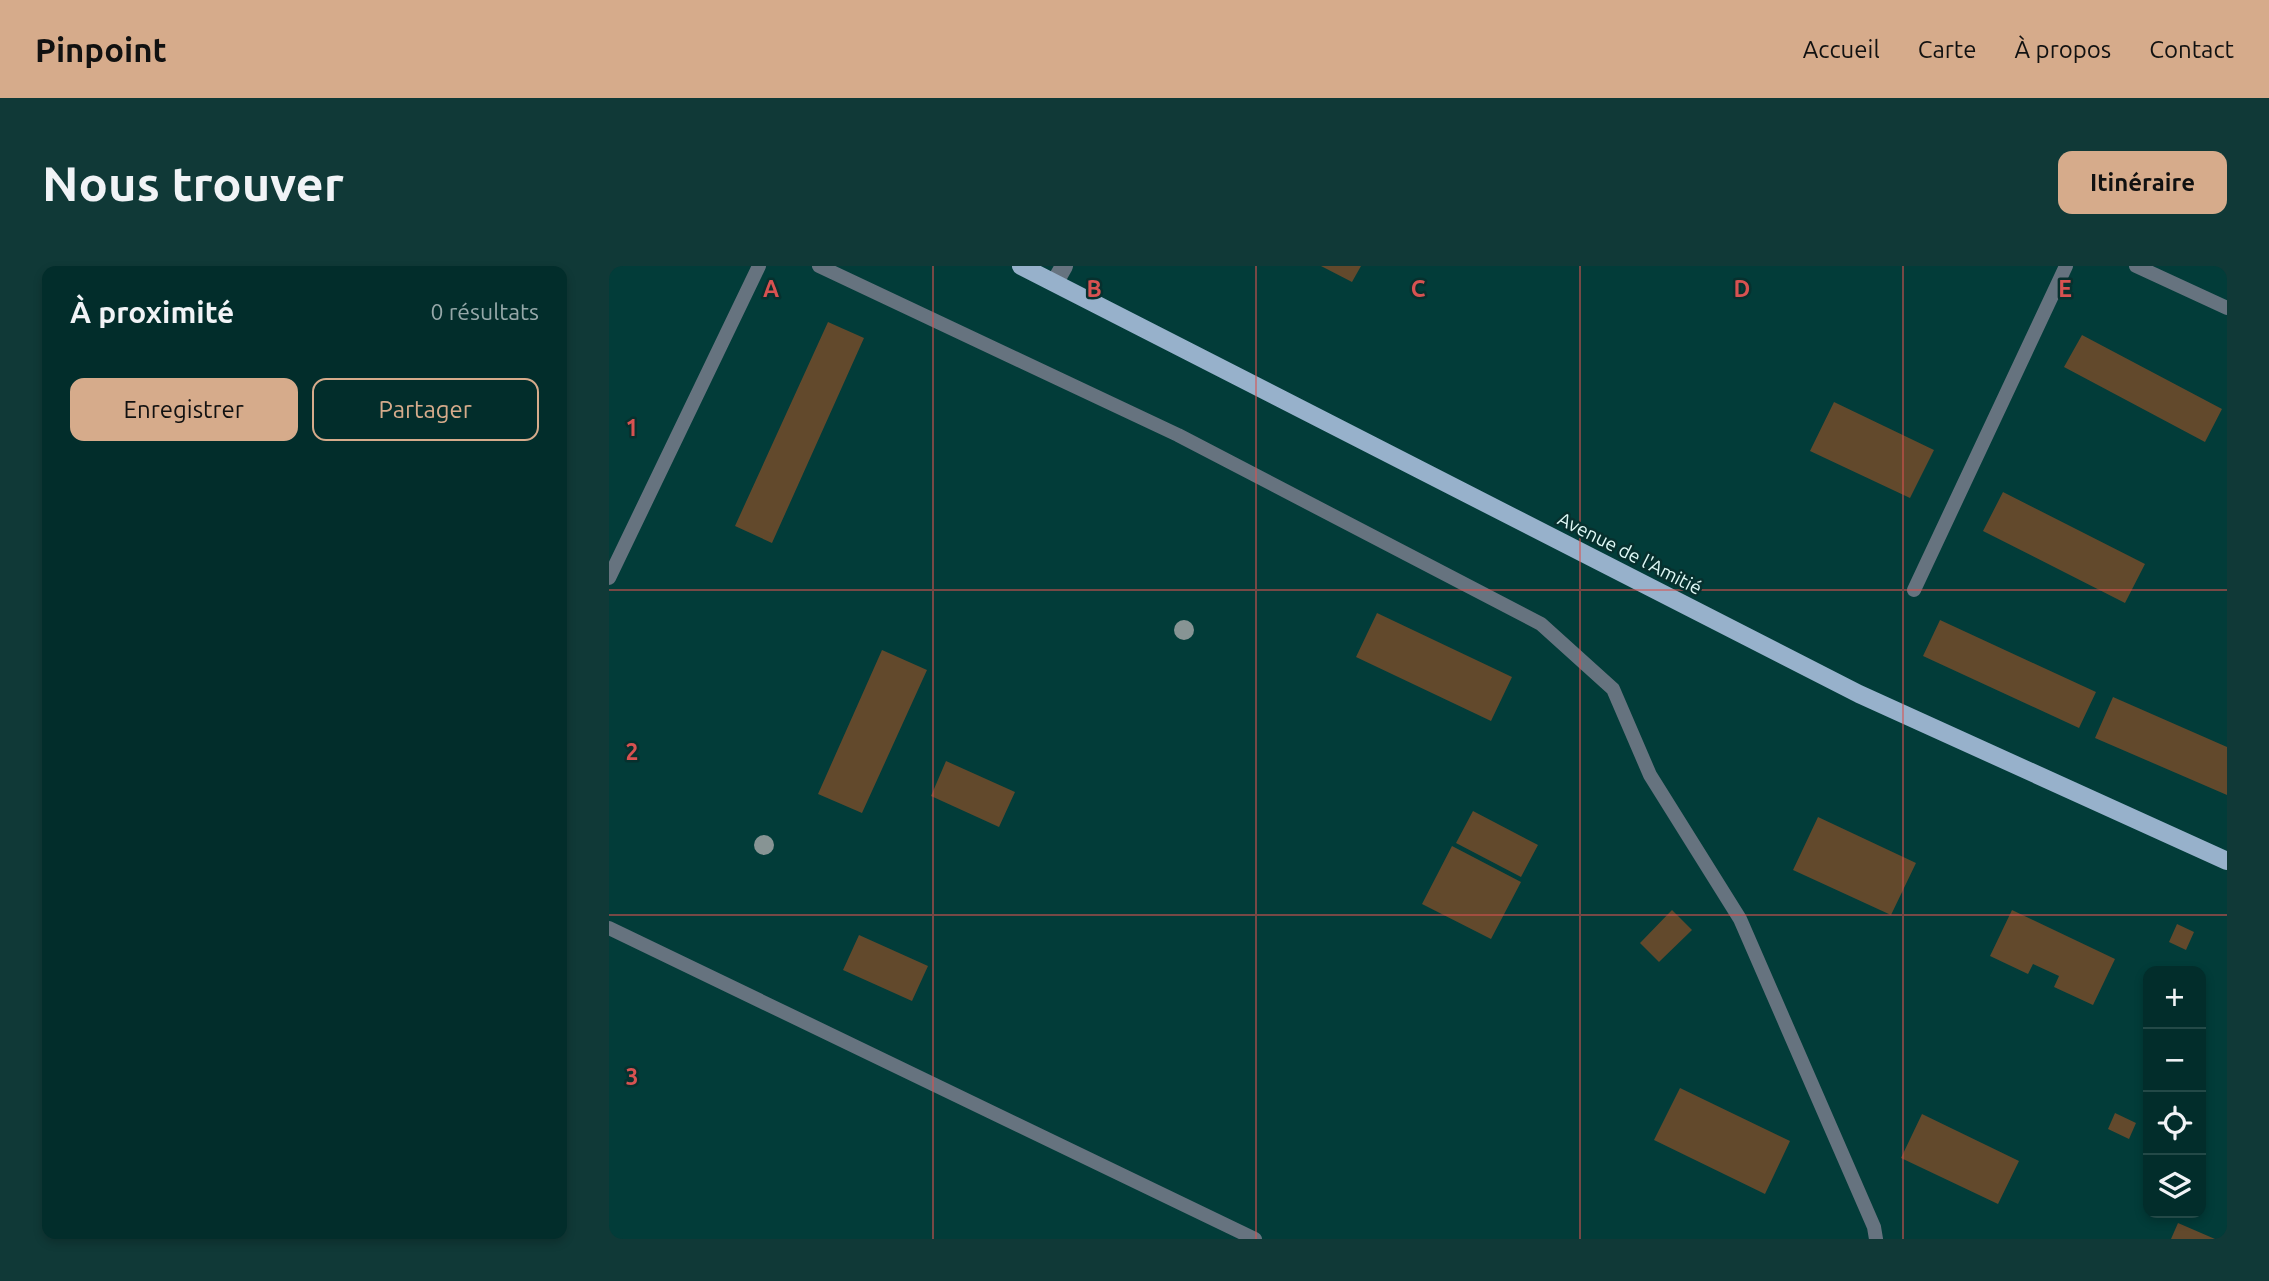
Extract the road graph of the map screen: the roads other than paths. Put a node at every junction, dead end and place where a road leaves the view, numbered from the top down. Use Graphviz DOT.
graph roads {
  1 [pos="759,266"];
  2 [pos="820,266"];
  3 [pos="1021,266"];
  4 [pos="1064,266"];
  5 [pos="2066,266"];
  6 [pos="2136,266"];
  7 [pos="1055,282"];
  8 [pos="2227,308"];
  9 [pos="609,578"];
  10 [pos="1914,590"];
  11 [pos="2227,862"];
  12 [pos="609,928"];
  13 [pos="1255,1239"];
  14 [pos="1876,1239"];
  1 -- 9 [label="lane"];
  2 -- 14 [label="lane"];
  3 -- 7 [label="main road, Avenue de l'Amitié"];
  4 -- 7 [label="street"];
  5 -- 10 [label="lane"];
  6 -- 8 [label="lane"];
  7 -- 11 [label="main road, Avenue de l'Amitié"];
  12 -- 13 [label="lane"];
}
